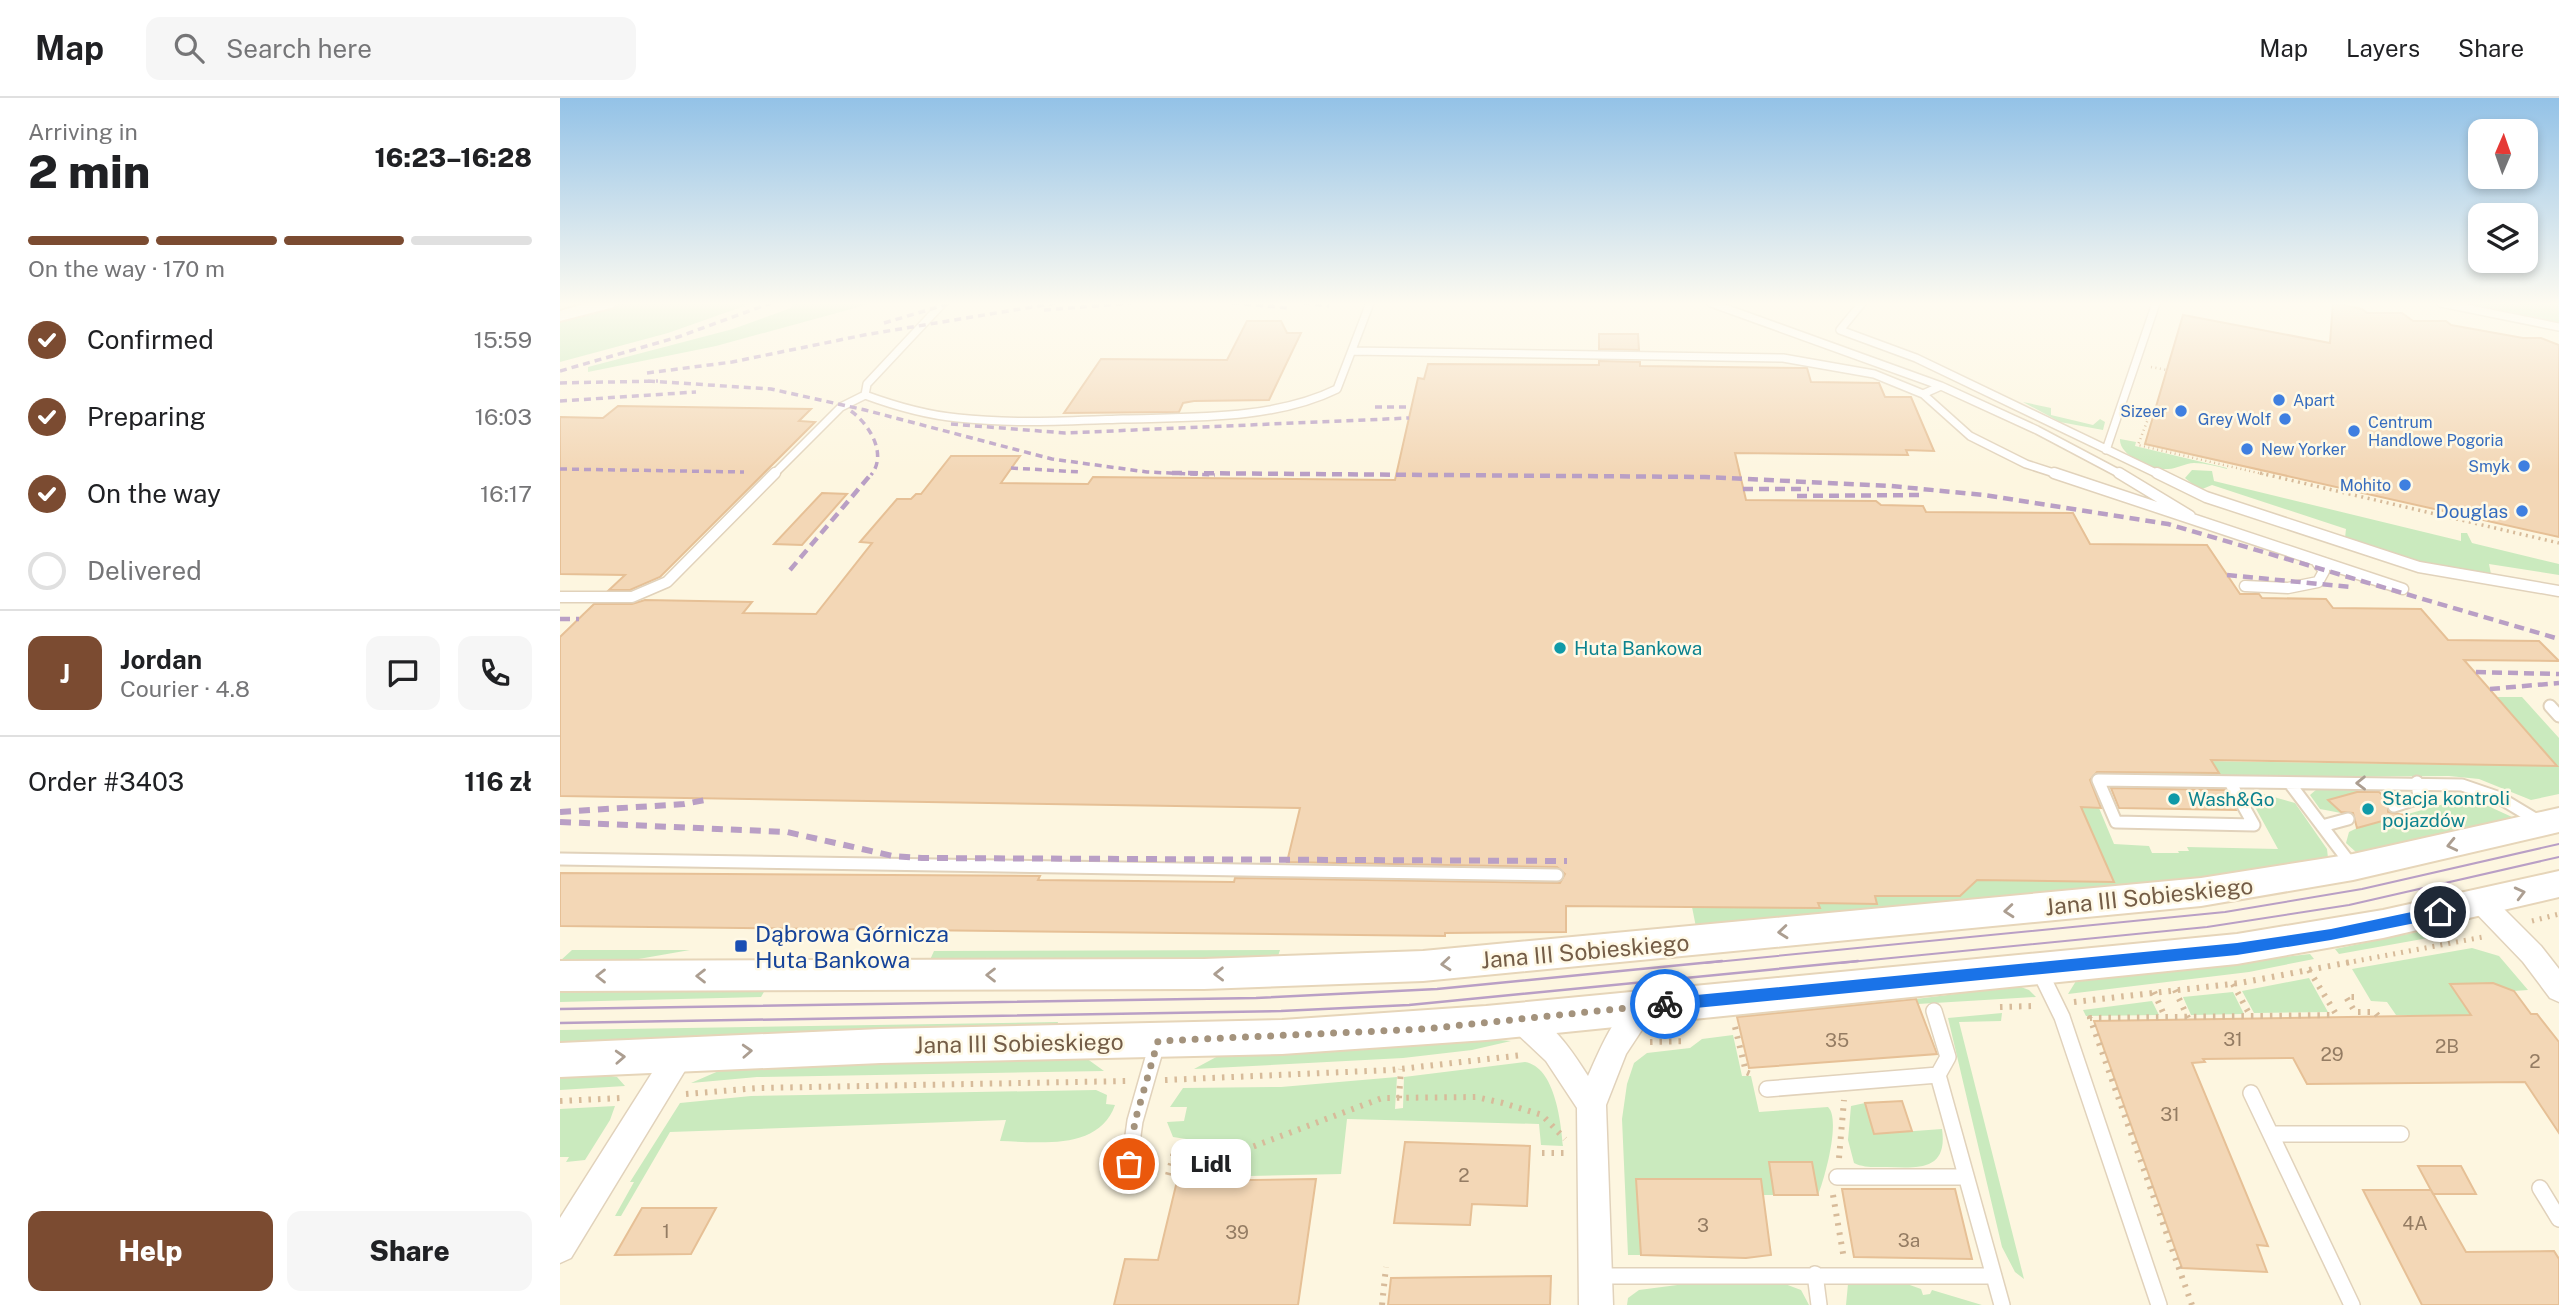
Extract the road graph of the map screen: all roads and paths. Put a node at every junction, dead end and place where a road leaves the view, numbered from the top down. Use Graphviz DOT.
graph roads {
  1 [pos="890,359"];
  2 [pos="1349,359"];
  3 [pos="1794,359"];
  4 [pos="1867,359"];
  5 [pos="1919,359"];
  6 [pos="2137,359"];
  7 [pos="1941,386"];
  8 [pos="1923,394"];
  9 [pos="865,395"];
  10 [pos="2119,412"];
  11 [pos="2106,450"];
  12 [pos="2367,498"];
  13 [pos="2367,505"];
  14 [pos="2202,524"];
  15 [pos="2559,543"];
  16 [pos="2317,562"];
  17 [pos="2245,586"];
  18 [pos="2403,589"];
  19 [pos="2559,591"];
  20 [pos="560,597"];
  21 [pos="2550,706"];
  22 [pos="2559,716"];
  23 [pos="2417,782"];
  24 [pos="2231,784"];
  25 [pos="2291,785"];
  26 [pos="2394,806"];
  27 [pos="2348,819"];
  28 [pos="2551,822"];
  29 [pos="2322,826"];
  30 [pos="560,859"];
  31 [pos="2353,867"];
  32 [pos="1557,876"];
  33 [pos="2559,884"];
  34 [pos="2481,902"];
  35 [pos="2559,914"];
  36 [pos="2526,924"];
  37 [pos="2488,936"];
  38 [pos="2039,969"];
  39 [pos="2309,970"];
  40 [pos="560,976"];
  41 [pos="2234,984"];
  42 [pos="2175,990"];
  43 [pos="2559,990"];
  44 [pos="2154,992"];
  45 [pos="2354,997"];
  46 [pos="2056,1004"];
  47 [pos="2000,1007"];
  48 [pos="1934,1011"];
  49 [pos="2378,1016"];
  50 [pos="2251,1017"];
  51 [pos="2188,1018"];
  52 [pos="2166,1019"];
  53 [pos="1522,1020"];
  54 [pos="1644,1025"];
  55 [pos="1735,1027"];
  56 [pos="1158,1041"];
  57 [pos="1687,1041"];
  58 [pos="1536,1054"];
  59 [pos="679,1055"];
  60 [pos="560,1060"];
  61 [pos="1401,1069"];
  62 [pos="1751,1072"];
  63 [pos="1938,1075"];
  64 [pos="1180,1080"];
  65 [pos="1111,1082"];
  66 [pos="1846,1082"];
  67 [pos="1767,1089"];
  68 [pos="2251,1093"];
  69 [pos="676,1095"];
  70 [pos="628,1098"];
  71 [pos="1399,1098"];
  72 [pos="560,1101"];
  73 [pos="1591,1105"];
  74 [pos="2271,1134"];
  75 [pos="2401,1134"];
  76 [pos="1175,1148"];
  77 [pos="1542,1153"];
  78 [pos="1564,1153"];
  79 [pos="1579,1153"];
  80 [pos="1129,1164"];
  81 [pos="1171,1164"];
  82 [pos="1168,1175"];
  83 [pos="1837,1177"];
  84 [pos="1966,1177"];
  85 [pos="2540,1188"];
  86 [pos="2559,1219"];
  87 [pos="560,1247"];
  88 [pos="1385,1267"];
  89 [pos="1815,1274"];
  90 [pos="1847,1274"];
  91 [pos="1994,1276"];
  92 [pos="1596,1291"];
  93 [pos="1382,1305"];
  94 [pos="1819,1305"];
  95 [pos="2002,1305"];
  96 [pos="2159,1305"];
  97 [pos="2192,1305"];
  98 [pos="2352,1305"];
  1 -- 9 [label="lane"];
  2 -- 9 [label="lane"];
  3 -- 8 [label="lane"];
  4 -- 7 [label="lane"];
  5 -- 11 [label="lane"];
  6 -- 10 [label="lane"];
  7 -- 8 [label="lane"];
  7 -- 14 [label="lane"];
  8 -- 14 [label="lane"];
  9 -- 20 [label="lane"];
  10 -- 11 [label="lane"];
  10 -- 12 [label="path"];
  11 -- 19 [label="lane"];
  12 -- 13 [label="path"];
  12 -- 15 [label="path"];
  14 -- 16 [label="lane"];
  16 -- 17 [label="lane"];
  16 -- 18 [label="lane"];
  21 -- 22 [label="lane"];
  23 -- 25 [label="lane, one-way"];
  23 -- 26 [label="lane"];
  23 -- 28 [label="lane"];
  24 -- 24 [label="lane"];
  24 -- 25 [label="lane"];
  25 -- 29 [label="lane"];
  27 -- 29 [label="lane"];
  28 -- 31 [label="main road, Jana III Sobieskiego, one-way"];
  29 -- 31 [label="lane"];
  30 -- 32 [label="lane"];
  31 -- 40 [label="main road, Jana III Sobieskiego, one-way"];
  34 -- 33 [label="main road, Jana III Sobieskiego, one-way"];
  34 -- 38 [label="main road, Jana III Sobieskiego"];
  34 -- 43 [label="street"];
  35 -- 36 [label="path"];
  37 -- 39 [label="path"];
  38 -- 46 [label="lane"];
  38 -- 54 [label="main road, Jana III Sobieskiego"];
  39 -- 41 [label="path"];
  39 -- 50 [label="path"];
  41 -- 42 [label="path"];
  41 -- 50 [label="path"];
  42 -- 44 [label="path"];
  42 -- 51 [label="path"];
  44 -- 46 [label="path"];
  44 -- 52 [label="path"];
  45 -- 49 [label="path"];
  46 -- 47 [label="path"];
  46 -- 96 [label="lane"];
  48 -- 63 [label="lane"];
  50 -- 51 [label="path"];
  51 -- 52 [label="path"];
  52 -- 97 [label="path"];
  53 -- 54 [label="main road, Jana III Sobieskiego"];
  53 -- 56 [label="main road, Jana III Sobieskiego"];
  53 -- 73 [label="street"];
  54 -- 57 [label="path"];
  54 -- 73 [label="street"];
  55 -- 62 [label="path"];
  59 -- 56 [label="main road, Jana III Sobieskiego, one-way"];
  56 -- 80 [label="lane"];
  58 -- 61 [label="path"];
  60 -- 59 [label="main road, Jana III Sobieskiego, one-way"];
  59 -- 87 [label="street"];
  61 -- 64 [label="path"];
  61 -- 71 [label="path"];
  63 -- 66 [label="lane"];
  63 -- 84 [label="lane"];
  65 -- 69 [label="path"];
  66 -- 67 [label="lane"];
  66 -- 83 [label="path"];
  68 -- 74 [label="lane"];
  70 -- 72 [label="path"];
  71 -- 79 [label="path"];
  71 -- 81 [label="path"];
  73 -- 92 [label="street"];
  74 -- 75 [label="lane"];
  74 -- 98 [label="lane"];
  76 -- 81 [label="path"];
  77 -- 78 [label="path"];
  81 -- 82 [label="path"];
  83 -- 84 [label="lane"];
  83 -- 90 [label="path"];
  84 -- 91 [label="lane"];
  85 -- 86 [label="lane"];
  88 -- 93 [label="path"];
  89 -- 90 [label="lane"];
  89 -- 92 [label="lane"];
  89 -- 94 [label="lane"];
  90 -- 91 [label="lane"];
  91 -- 95 [label="lane"];
}
